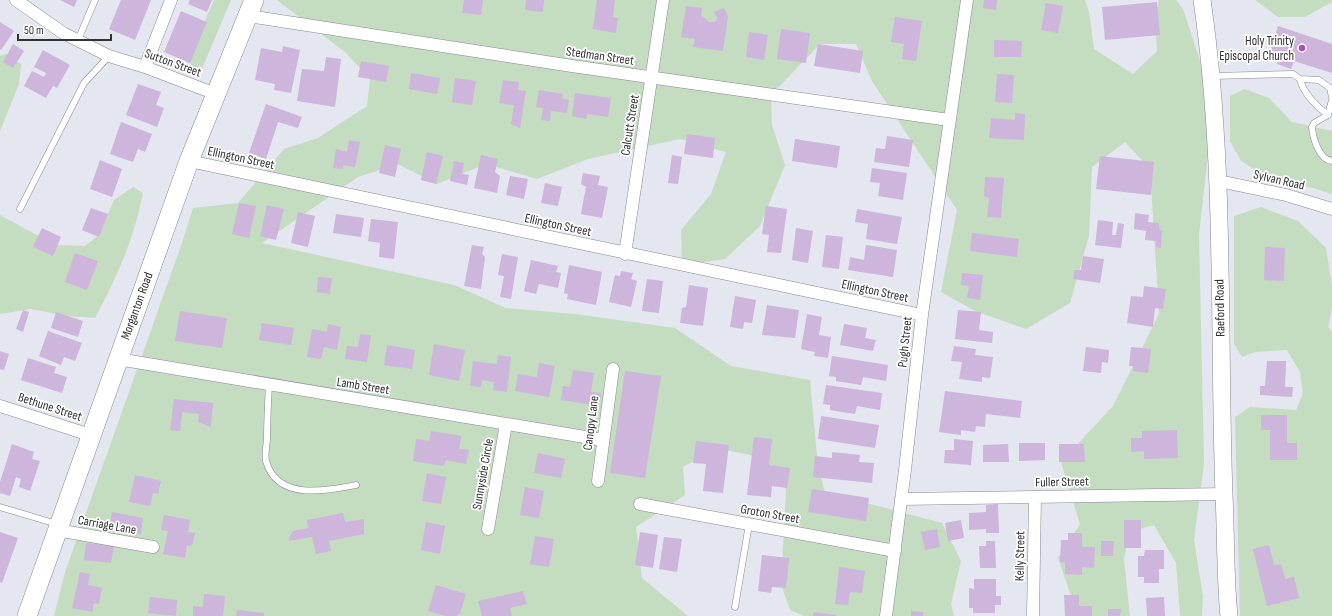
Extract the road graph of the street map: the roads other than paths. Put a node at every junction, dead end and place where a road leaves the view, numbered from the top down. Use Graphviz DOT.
graph roads {
  1 [pos="16,0"];
  2 [pos="95,0"];
  3 [pos="171,0"];
  4 [pos="663,0"];
  5 [pos="967,0"];
  6 [pos="1202,0"];
  7 [pos="251,8"];
  8 [pos="78,40"];
  9 [pos="109,56"];
  10 [pos="144,67"];
  11 [pos="1212,76"];
  12 [pos="651,77"];
  13 [pos="1300,79"];
  14 [pos="216,94"];
  15 [pos="1332,97"];
  16 [pos="1332,100"];
  17 [pos="1328,115"];
  18 [pos="949,120"];
  19 [pos="189,161"];
  20 [pos="1332,161"];
  21 [pos="1219,181"];
  22 [pos="20,209"];
  23 [pos="1332,209"];
  24 [pos="625,254"];
  25 [pos="922,316"];
  26 [pos="118,359"];
  27 [pos="612,369"];
  28 [pos="269,384"];
  29 [pos="0,406"];
  30 [pos="506,424"];
  31 [pos="90,435"];
  32 [pos="603,440"];
  33 [pos="598,481"];
  34 [pos="356,485"];
  35 [pos="1224,494"];
  36 [pos="1035,497"];
  37 [pos="901,498"];
  38 [pos="640,504"];
  39 [pos="0,507"];
  40 [pos="749,524"];
  41 [pos="58,527"];
  42 [pos="488,529"];
  43 [pos="153,547"];
  44 [pos="895,551"];
  45 [pos="735,607"];
  46 [pos="27,616"];
  47 [pos="886,616"];
  48 [pos="1033,616"];
  49 [pos="1229,616"];
  1 -- 8 [label="street, Sutton Street"];
  2 -- 8 [label="lane"];
  3 -- 10 [label="street"];
  4 -- 12 [label="street, Calcutt Street"];
  5 -- 18 [label="street, Pugh Street"];
  6 -- 11 [label="main road, Raeford Road"];
  7 -- 12 [label="street, Stedman Street"];
  7 -- 14 [label="main road, Morganton Road"];
  8 -- 9 [label="street, Sutton Street"];
  9 -- 10 [label="street, Sutton Street"];
  9 -- 22 [label="lane"];
  10 -- 14 [label="street, Sutton Street"];
  11 -- 13 [label="lane"];
  11 -- 21 [label="main road, Raeford Road"];
  12 -- 18 [label="street, Stedman Street"];
  12 -- 24 [label="street, Calcutt Street"];
  13 -- 15 [label="lane"];
  13 -- 17 [label="lane"];
  14 -- 19 [label="main road, Morganton Road"];
  16 -- 17 [label="lane"];
  17 -- 20 [label="lane"];
  18 -- 25 [label="street, Pugh Street"];
  19 -- 24 [label="street, Ellington Street"];
  19 -- 26 [label="main road, Morganton Road"];
  21 -- 23 [label="street, Sylvan Road"];
  21 -- 35 [label="main road, Raeford Road"];
  24 -- 25 [label="street, Ellington Street"];
  25 -- 37 [label="street, Pugh Street"];
  26 -- 28 [label="street, Lamb Street"];
  26 -- 31 [label="main road, Morganton Road"];
  27 -- 32 [label="street, Canopy Lane"];
  28 -- 30 [label="street, Lamb Street"];
  28 -- 34 [label="lane"];
  29 -- 31 [label="street, Bethune Street"];
  30 -- 32 [label="street, Lamb Street"];
  30 -- 42 [label="street, Sunnyside Circle"];
  31 -- 41 [label="main road, Morganton Road"];
  32 -- 33 [label="street, Canopy Lane"];
  35 -- 36 [label="street, Fuller Street"];
  35 -- 49 [label="main road, Raeford Road"];
  36 -- 37 [label="street, Fuller Street"];
  36 -- 48 [label="street, Kelly Street"];
  37 -- 44 [label="street, Pugh Street"];
  38 -- 40 [label="street, Groton Street"];
  39 -- 41 [label="lane"];
  40 -- 44 [label="street, Groton Street"];
  40 -- 45 [label="lane"];
  41 -- 43 [label="street, Carriage Lane"];
  41 -- 46 [label="main road, Morganton Road"];
  44 -- 47 [label="street, Pugh Street"];
}
